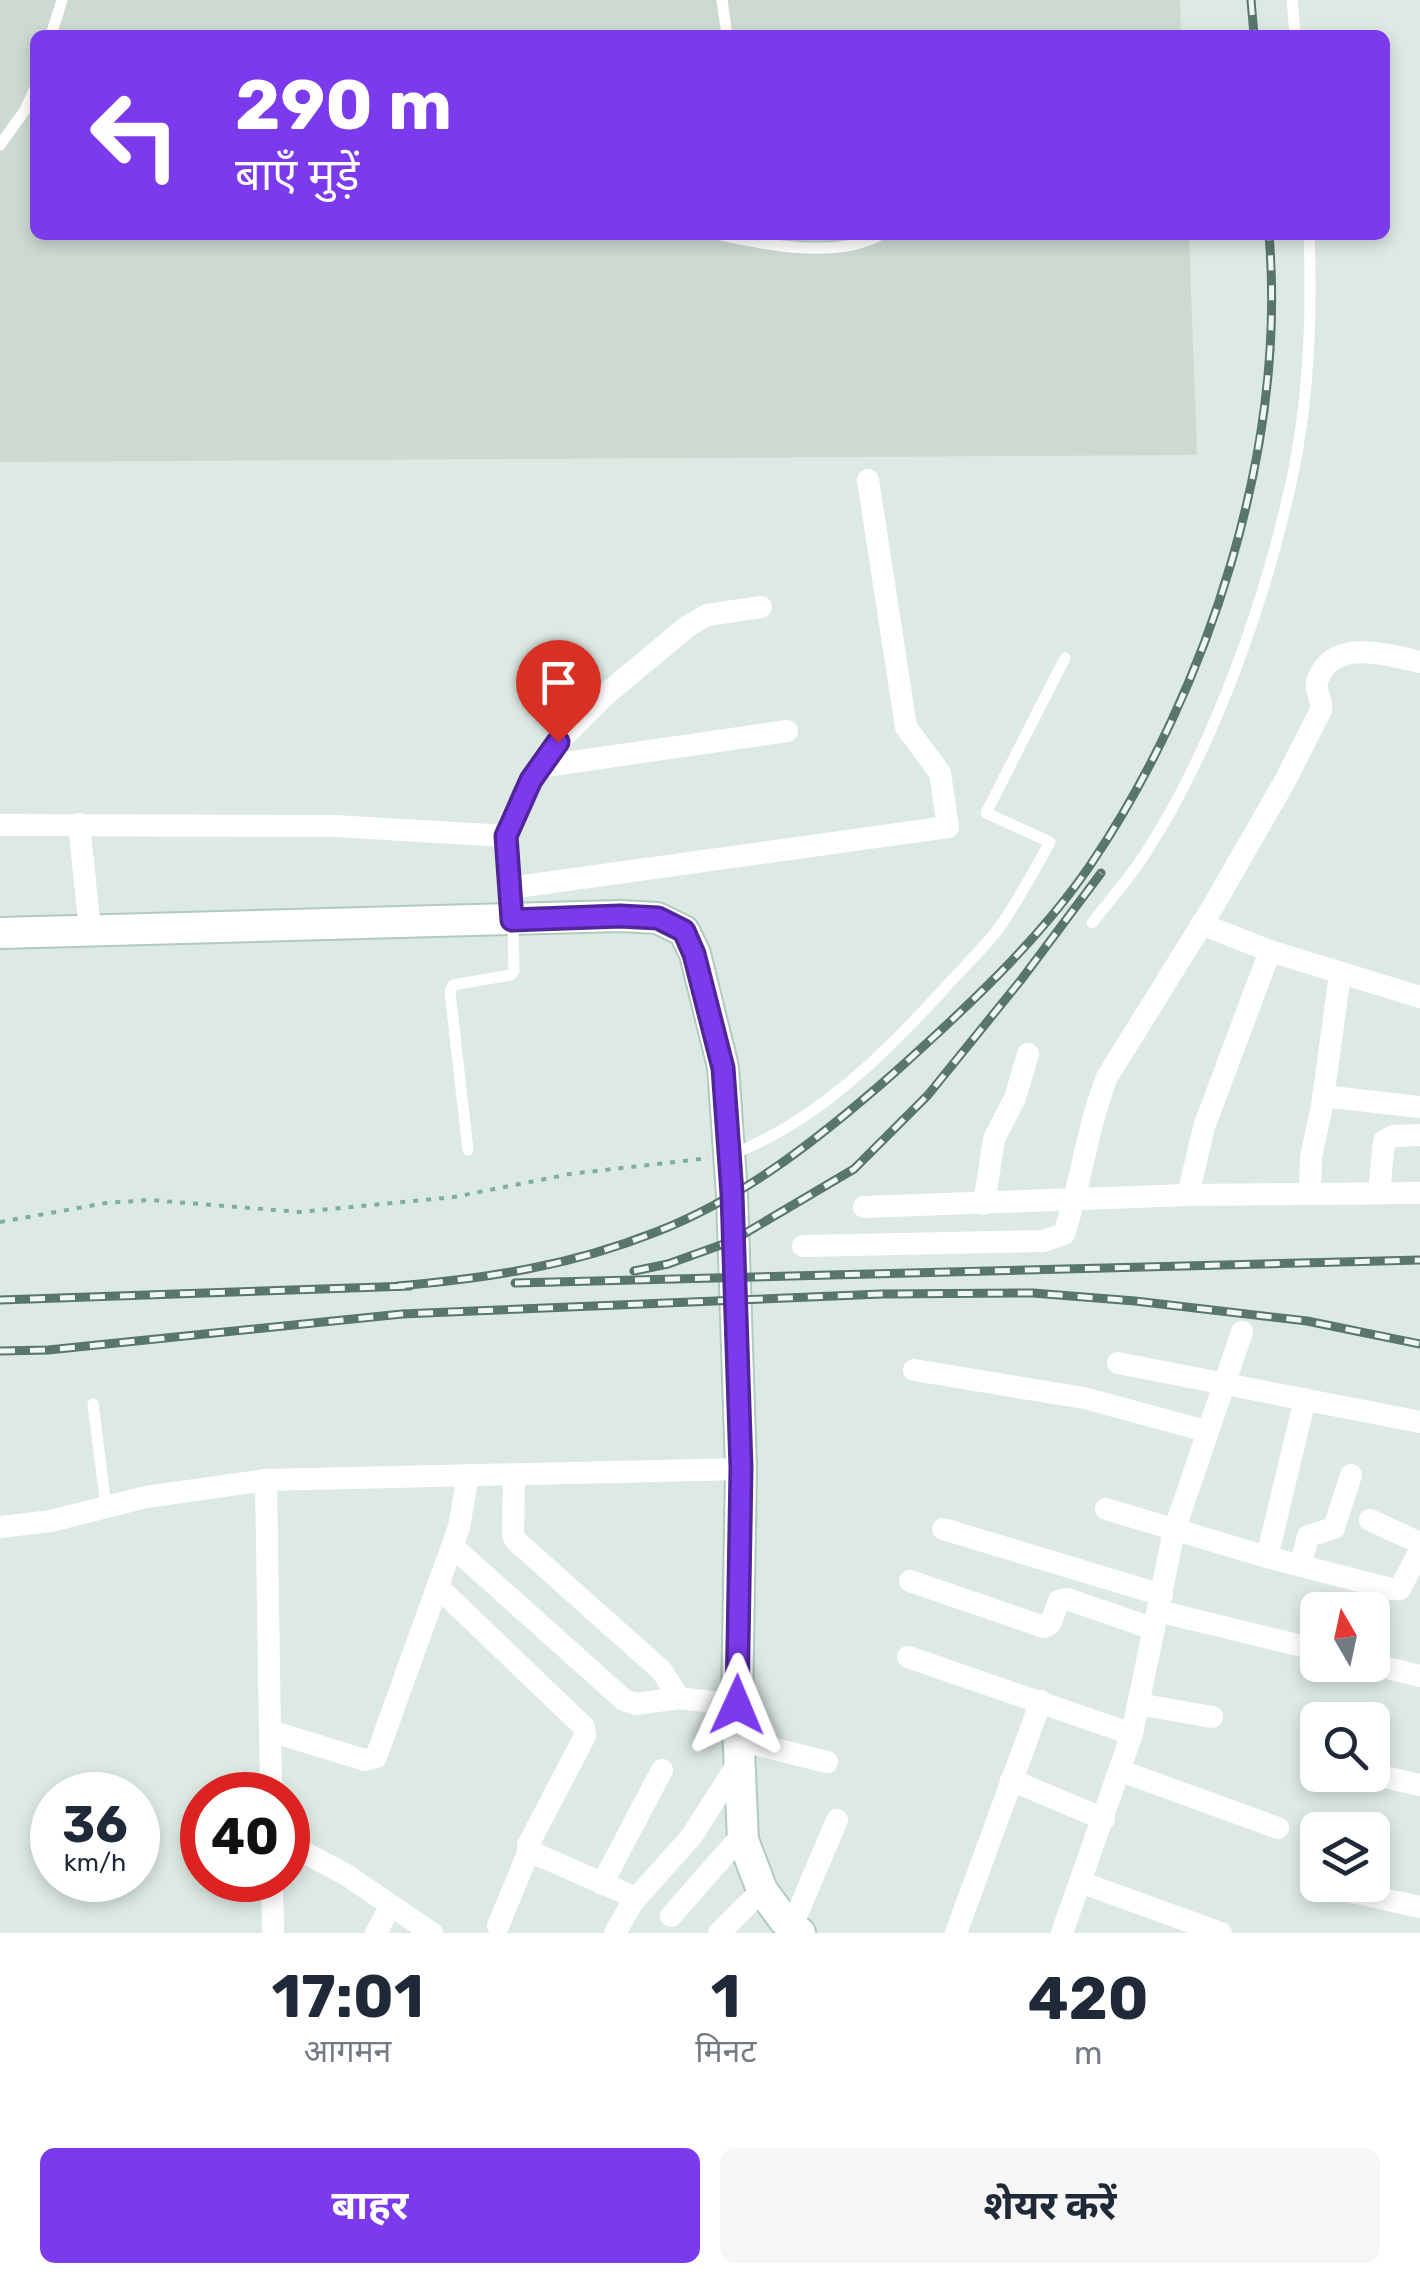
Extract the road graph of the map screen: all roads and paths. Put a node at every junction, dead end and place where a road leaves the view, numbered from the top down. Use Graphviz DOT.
graph roads {
  1 [pos="62,0"];
  2 [pos="722,0"];
  3 [pos="1292,0"];
  4 [pos="53,30"];
  5 [pos="726,30"];
  6 [pos="1295,30"];
  7 [pos="30,99"];
  8 [pos="0,146"];
  9 [pos="788,240"];
  10 [pos="867,240"];
  11 [pos="1309,240"];
  12 [pos="868,480"];
  13 [pos="761,607"];
  14 [pos="1065,658"];
  15 [pos="1420,662"];
  16 [pos="787,731"];
  17 [pos="539,767"];
  18 [pos="0,824"];
  19 [pos="79,824"];
  20 [pos="506,836"];
  21 [pos="508,888"];
  22 [pos="512,920"];
  23 [pos="1092,923"];
  24 [pos="1201,924"];
  25 [pos="90,930"];
  26 [pos="0,933"];
  27 [pos="1270,951"];
  28 [pos="1340,974"];
  29 [pos="1420,997"];
  30 [pos="1028,1054"];
  31 [pos="1323,1096"];
  32 [pos="1420,1107"];
  33 [pos="1420,1135"];
  34 [pos="468,1150"];
  35 [pos="728,1156"];
  36 [pos="1310,1193"];
  37 [pos="1380,1193"];
  38 [pos="1420,1193"];
  39 [pos="1188,1195"];
  40 [pos="1076,1200"];
  41 [pos="984,1204"];
  42 [pos="864,1207"];
  43 [pos="0,1222"];
  44 [pos="804,1246"];
  45 [pos="1242,1332"];
  46 [pos="1118,1363"];
  47 [pos="914,1370"];
  48 [pos="1223,1384"];
  49 [pos="1305,1400"];
  50 [pos="93,1404"];
  51 [pos="1420,1422"];
  52 [pos="1206,1431"];
  53 [pos="741,1468"];
  54 [pos="514,1474"];
  55 [pos="1351,1474"];
  56 [pos="468,1475"];
  57 [pos="266,1480"];
  58 [pos="106,1507"];
  59 [pos="1106,1508"];
  60 [pos="1370,1520"];
  61 [pos="0,1527"];
  62 [pos="943,1530"];
  63 [pos="1174,1531"];
  64 [pos="452,1546"];
  65 [pos="1420,1546"];
  66 [pos="1267,1557"];
  67 [pos="1301,1564"];
  68 [pos="910,1581"];
  69 [pos="438,1588"];
  70 [pos="1410,1593"];
  71 [pos="1158,1612"];
  72 [pos="1300,1646"];
  73 [pos="908,1657"];
  74 [pos="1390,1668"];
  75 [pos="1420,1676"];
  76 [pos="679,1698"];
  77 [pos="1041,1701"];
  78 [pos="1138,1704"];
  79 [pos="737,1705"];
  80 [pos="1212,1717"];
  81 [pos="270,1731"];
  82 [pos="1132,1734"];
  83 [pos="738,1751"];
  84 [pos="827,1762"];
  85 [pos="662,1770"];
  86 [pos="1120,1771"];
  87 [pos="271,1772"];
  88 [pos="1390,1778"];
  89 [pos="1011,1780"];
  90 [pos="1420,1784"];
  91 [pos="1104,1819"];
  92 [pos="837,1820"];
  93 [pos="1278,1828"];
  94 [pos="742,1834"];
  95 [pos="529,1851"];
  96 [pos="310,1856"];
  97 [pos="1080,1882"];
  98 [pos="602,1884"];
  99 [pos="762,1890"];
  100 [pos="636,1898"];
  101 [pos="1390,1900"];
  102 [pos="272,1902"];
  103 [pos="390,1906"];
  104 [pos="1420,1907"];
  105 [pos="671,1916"];
  106 [pos="498,1926"];
  107 [pos="796,1930"];
  108 [pos="273,1933"];
  109 [pos="376,1933"];
  110 [pos="432,1933"];
  111 [pos="615,1933"];
  112 [pos="719,1933"];
  113 [pos="956,1933"];
  114 [pos="1062,1933"];
  115 [pos="1220,1933"];
  1 -- 4 [label="lane"];
  2 -- 5 [label="lane"];
  3 -- 6 [label="lane"];
  7 -- 8 [label="lane"];
  9 -- 10 [label="lane"];
  11 -- 23 [label="lane"];
  12 -- 21 [label="street"];
  13 -- 17 [label="street"];
  14 -- 35 [label="lane"];
  15 -- 24 [label="street"];
  16 -- 17 [label="street"];
  17 -- 20 [label="street"];
  18 -- 19 [label="street"];
  19 -- 20 [label="street"];
  19 -- 25 [label="street"];
  20 -- 21 [label="street"];
  21 -- 22 [label="street"];
  22 -- 25 [label="street"];
  22 -- 34 [label="lane"];
  22 -- 35 [label="street"];
  24 -- 27 [label="street"];
  24 -- 40 [label="street"];
  25 -- 26 [label="street"];
  27 -- 28 [label="street"];
  27 -- 39 [label="street"];
  28 -- 29 [label="street"];
  28 -- 31 [label="street"];
  30 -- 41 [label="street"];
  31 -- 32 [label="street"];
  31 -- 36 [label="street"];
  33 -- 37 [label="street"];
  35 -- 43 [label="path"];
  35 -- 53 [label="street"];
  36 -- 37 [label="street"];
  36 -- 39 [label="street"];
  37 -- 38 [label="street"];
  39 -- 40 [label="street"];
  40 -- 41 [label="street"];
  40 -- 44 [label="street"];
  41 -- 42 [label="street"];
  45 -- 48 [label="street"];
  46 -- 48 [label="street"];
  47 -- 52 [label="street"];
  48 -- 49 [label="street"];
  48 -- 52 [label="street"];
  49 -- 51 [label="street"];
  49 -- 66 [label="street"];
  50 -- 58 [label="lane"];
  52 -- 63 [label="street"];
  53 -- 54 [label="street"];
  53 -- 79 [label="street"];
  54 -- 56 [label="street"];
  54 -- 76 [label="street"];
  55 -- 67 [label="street"];
  56 -- 57 [label="street"];
  56 -- 64 [label="street"];
  57 -- 58 [label="street"];
  57 -- 81 [label="street"];
  58 -- 61 [label="street"];
  59 -- 63 [label="street"];
  60 -- 65 [label="street"];
  62 -- 71 [label="street"];
  63 -- 66 [label="street"];
  63 -- 71 [label="street"];
  64 -- 69 [label="street"];
  64 -- 76 [label="street"];
  65 -- 70 [label="street"];
  66 -- 67 [label="street"];
  67 -- 70 [label="street"];
  68 -- 71 [label="street"];
  69 -- 81 [label="street"];
  69 -- 95 [label="street"];
  71 -- 72 [label="street"];
  71 -- 78 [label="street"];
  73 -- 77 [label="street"];
  74 -- 75 [label="street"];
  76 -- 79 [label="street"];
  77 -- 82 [label="street"];
  77 -- 89 [label="street"];
  78 -- 80 [label="street"];
  78 -- 82 [label="street"];
  79 -- 83 [label="street"];
  81 -- 87 [label="street"];
  82 -- 86 [label="street"];
  83 -- 84 [label="street"];
  83 -- 94 [label="street"];
  83 -- 100 [label="street"];
  85 -- 98 [label="street"];
  86 -- 91 [label="street"];
  86 -- 93 [label="street"];
  88 -- 90 [label="street"];
  89 -- 91 [label="street"];
  89 -- 113 [label="street"];
  91 -- 97 [label="street"];
  92 -- 107 [label="street"];
  94 -- 99 [label="street"];
  94 -- 105 [label="street"];
  95 -- 98 [label="street"];
  95 -- 106 [label="street"];
  96 -- 103 [label="street"];
  97 -- 114 [label="street"];
  97 -- 115 [label="street"];
  98 -- 100 [label="street"];
  99 -- 107 [label="street"];
  99 -- 112 [label="street"];
  100 -- 111 [label="street"];
  101 -- 104 [label="street"];
  102 -- 108 [label="street"];
  103 -- 109 [label="street"];
  103 -- 110 [label="street"];
}
